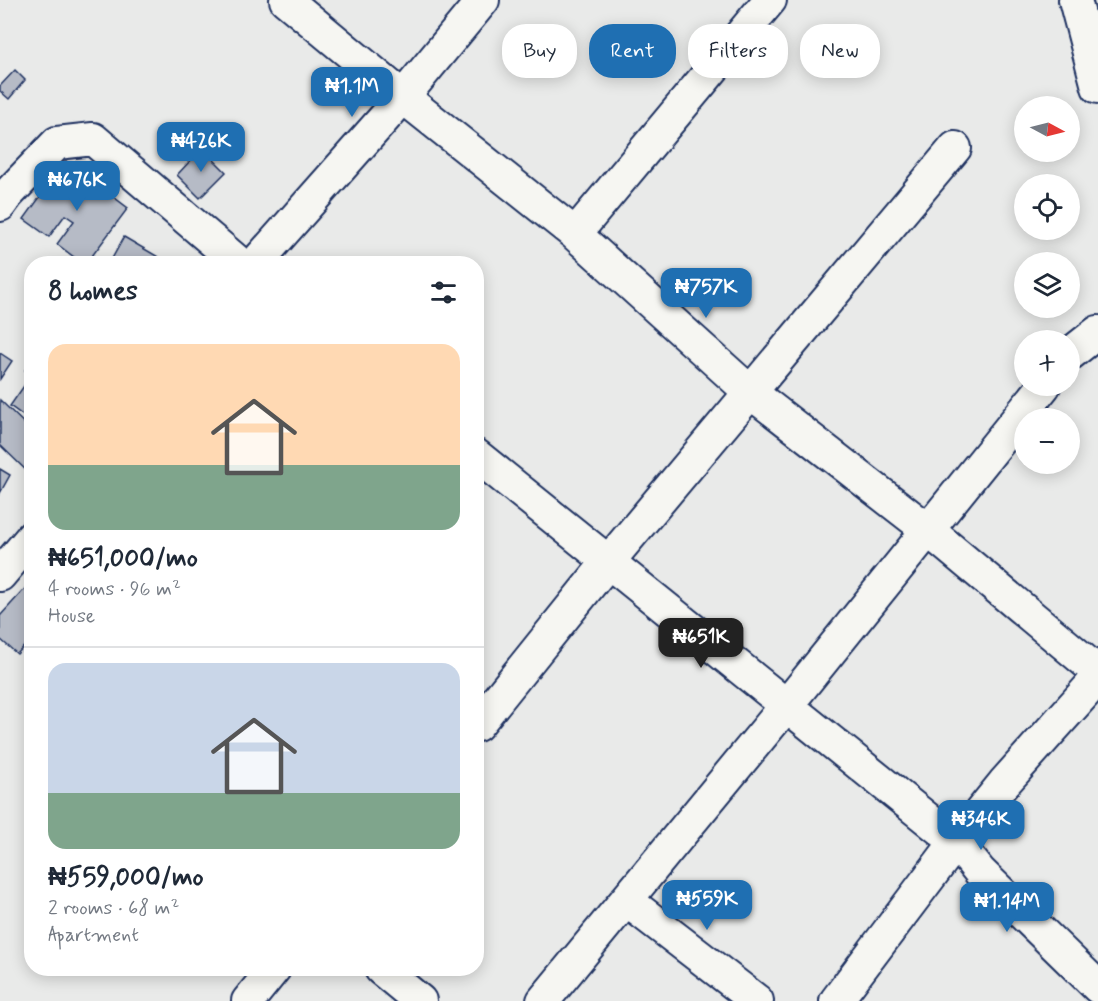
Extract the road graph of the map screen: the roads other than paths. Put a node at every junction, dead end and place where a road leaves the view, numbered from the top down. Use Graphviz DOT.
graph roads {
  1 [pos="286,0"];
  2 [pos="483,0"];
  3 [pos="770,0"];
  4 [pos="1075,0"];
  5 [pos="1098,87"];
  6 [pos="403,97"];
  7 [pos="955,148"];
  8 [pos="0,205"];
  9 [pos="575,234"];
  10 [pos="231,256"];
  11 [pos="262,256"];
  12 [pos="1098,332"];
  13 [pos="1080,346"];
  14 [pos="750,392"];
  15 [pos="1036,396"];
  16 [pos="484,462"];
  17 [pos="928,530"];
  18 [pos="24,546"];
  19 [pos="608,562"];
  20 [pos="0,575"];
  21 [pos="1098,672"];
  22 [pos="1098,678"];
  23 [pos="786,706"];
  24 [pos="484,716"];
  25 [pos="956,842"];
  26 [pos="626,900"];
  27 [pos="268,976"];
  28 [pos="390,976"];
  29 [pos="1098,987"];
  30 [pos="248,1001"];
  31 [pos="420,1001"];
  32 [pos="543,1001"];
  33 [pos="758,1001"];
  34 [pos="836,1001"];
  1 -- 6 [label="street"];
  2 -- 6 [label="street"];
  3 -- 9 [label="street"];
  4 -- 5 [label="street"];
  6 -- 9 [label="street"];
  6 -- 11 [label="street"];
  7 -- 14 [label="street"];
  8 -- 10 [label="street"];
  9 -- 14 [label="street"];
  12 -- 13 [label="street"];
  14 -- 17 [label="street"];
  14 -- 19 [label="street"];
  15 -- 17 [label="street"];
  16 -- 19 [label="street"];
  17 -- 21 [label="street"];
  17 -- 23 [label="street"];
  18 -- 20 [label="street"];
  19 -- 23 [label="street"];
  19 -- 24 [label="street"];
  22 -- 25 [label="street"];
  23 -- 25 [label="street"];
  23 -- 26 [label="street"];
  25 -- 29 [label="street"];
  25 -- 34 [label="street"];
  26 -- 32 [label="street"];
  26 -- 33 [label="street"];
  27 -- 30 [label="street"];
  28 -- 31 [label="street"];
}
